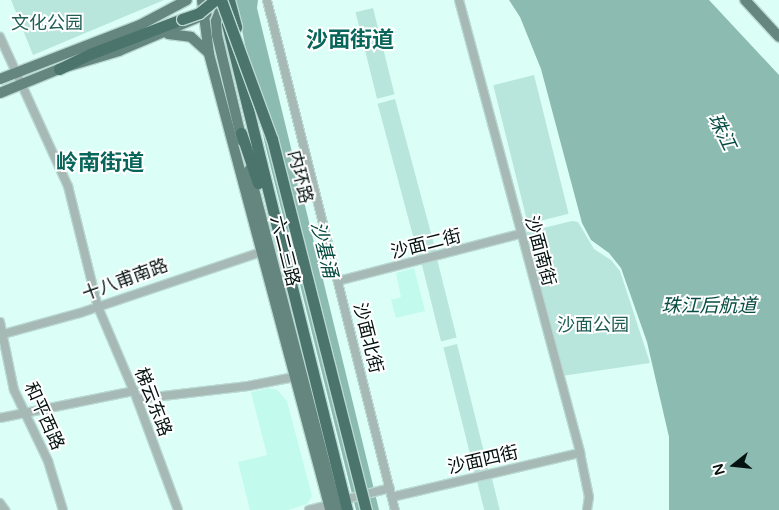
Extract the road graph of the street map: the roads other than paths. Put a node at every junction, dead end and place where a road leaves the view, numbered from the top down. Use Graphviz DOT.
graph roads {
  1 [pos="202,0"];
  2 [pos="215,0"];
  3 [pos="225,0"];
  4 [pos="267,0"];
  5 [pos="458,0"];
  6 [pos="745,0"];
  7 [pos="185,1"];
  8 [pos="203,17"];
  9 [pos="164,34"];
  10 [pos="0,37"];
  11 [pos="779,37"];
  12 [pos="209,54"];
  13 [pos="59,69"];
  14 [pos="219,71"];
  15 [pos="15,73"];
  16 [pos="0,79"];
  17 [pos="20,85"];
  18 [pos="0,93"];
  19 [pos="241,133"];
  20 [pos="520,234"];
  21 [pos="260,252"];
  22 [pos="338,281"];
  23 [pos="98,307"];
  24 [pos="298,314"];
  25 [pos="0,322"];
  26 [pos="1,334"];
  27 [pos="294,377"];
  28 [pos="136,395"];
  29 [pos="26,410"];
  30 [pos="0,418"];
  31 [pos="580,454"];
  32 [pos="390,488"];
  33 [pos="392,497"];
  34 [pos="352,498"];
  35 [pos="0,503"];
  36 [pos="332,508"];
  37 [pos="5,510"];
  38 [pos="62,510"];
  39 [pos="178,510"];
  40 [pos="309,510"];
  41 [pos="347,510"];
  42 [pos="366,510"];
  43 [pos="395,510"];
  44 [pos="587,510"];
  1 -- 8 [label="main road, 六二三路"];
  2 -- 13 [label="highway, bridge"];
  3 -- 8 [label="main road"];
  3 -- 14 [label="main road, 六二三路"];
  3 -- 24 [label="highway, 内环路, bridge"];
  3 -- 42 [label="highway, 内环路, bridge"];
  4 -- 22 [label="street, 沙面北街"];
  5 -- 20 [label="street, 沙面南街"];
  6 -- 11 [label="main road"];
  7 -- 15 [label="main road"];
  8 -- 9 [label="main road"];
  8 -- 12 [label="main road, 六二三路"];
  9 -- 12 [label="main road"];
  9 -- 13 [label="main road"];
  10 -- 15 [label="street, 梯云东路"];
  12 -- 14 [label="main road, 六二三路"];
  13 -- 17 [label="main road"];
  14 -- 19 [label="main road, 六二三路"];
  14 -- 21 [label="main road, 六二三路"];
  15 -- 16 [label="main road"];
  15 -- 17 [label="street, 梯云东路"];
  17 -- 18 [label="main road"];
  17 -- 23 [label="street, 梯云东路"];
  19 -- 24 [label="highway"];
  19 -- 36 [label="main road, 六二三路"];
  20 -- 22 [label="street, 沙面二街"];
  20 -- 31 [label="street, 沙面南街"];
  21 -- 23 [label="street, 十八甫南路"];
  21 -- 27 [label="main road, 六二三路"];
  22 -- 32 [label="street, 沙面北街"];
  23 -- 26 [label="street, 十八甫南路"];
  23 -- 28 [label="street, 梯云东路"];
  24 -- 41 [label="highway"];
  25 -- 26 [label="street, 和平西路"];
  26 -- 29 [label="street, 和平西路"];
  27 -- 28 [label="street"];
  27 -- 36 [label="main road, 六二三路"];
  28 -- 29 [label="street"];
  28 -- 39 [label="street, 梯云东路"];
  29 -- 30 [label="street"];
  29 -- 38 [label="street, 和平西路"];
  31 -- 33 [label="street, 沙面四街"];
  31 -- 44 [label="street, 沙面南街"];
  32 -- 33 [label="street, 沙面北街"];
  32 -- 34 [label="street"];
  33 -- 43 [label="street, 沙面北街"];
  35 -- 37 [label="street"];
  36 -- 40 [label="street"];
}
